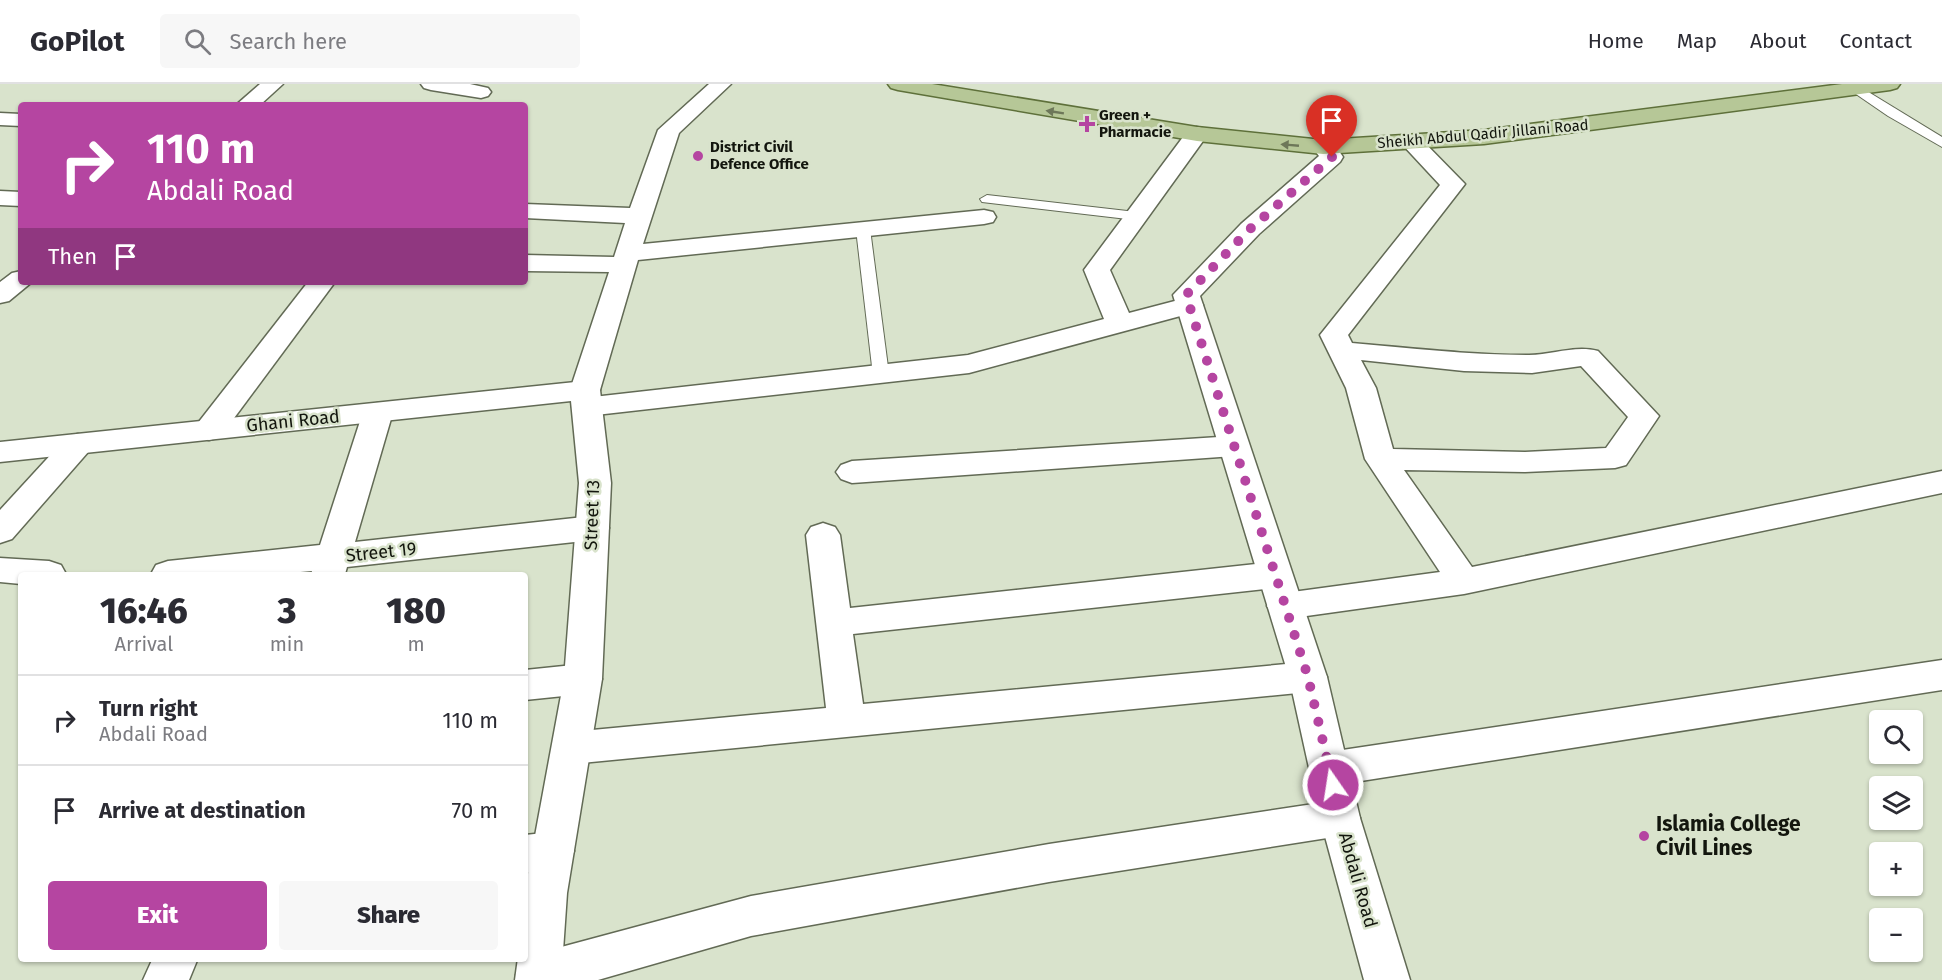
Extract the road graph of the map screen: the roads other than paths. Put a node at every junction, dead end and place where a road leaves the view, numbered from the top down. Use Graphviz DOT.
graph roads {
  1 [pos="273,84"];
  2 [pos="431,84"];
  3 [pos="721,84"];
  4 [pos="898,84"];
  5 [pos="995,84"];
  6 [pos="1784,84"];
  7 [pos="1890,84"];
  8 [pos="1854,86"];
  9 [pos="480,94"];
  10 [pos="251,102"];
  11 [pos="0,119"];
  12 [pos="18,120"];
  13 [pos="1197,134"];
  14 [pos="1411,142"];
  15 [pos="1942,143"];
  16 [pos="1323,147"];
  17 [pos="0,198"];
  18 [pos="18,200"];
  19 [pos="986,208"];
  20 [pos="528,211"];
  21 [pos="639,216"];
  22 [pos="1136,216"];
  23 [pos="863,229"];
  24 [pos="626,259"];
  25 [pos="528,263"];
  26 [pos="18,281"];
  27 [pos="320,285"];
  28 [pos="0,295"];
  29 [pos="1190,305"];
  30 [pos="1120,324"];
  31 [pos="1341,350"];
  32 [pos="881,375"];
  33 [pos="586,399"];
  34 [pos="378,412"];
  35 [pos="209,430"];
  36 [pos="78,444"];
  37 [pos="1234,446"];
  38 [pos="0,452"];
  39 [pos="1380,459"];
  40 [pos="852,472"];
  41 [pos="1942,482"];
  42 [pos="592,528"];
  43 [pos="0,531"];
  44 [pos="823,535"];
  45 [pos="331,566"];
  46 [pos="0,570"];
  47 [pos="24,572"];
  48 [pos="219,572"];
  49 [pos="1464,581"];
  50 [pos="1280,591"];
  51 [pos="834,623"];
  52 [pos="1942,675"];
  53 [pos="1308,677"];
  54 [pos="583,679"];
  55 [pos="528,685"];
  56 [pos="846,720"];
  57 [pos="571,748"];
  58 [pos="1329,769"];
  59 [pos="1340,818"];
  60 [pos="539,853"];
  61 [pos="174,962"];
  62 [pos="538,977"];
  63 [pos="166,980"];
  64 [pos="1388,980"];
  1 -- 10 [label="street"];
  2 -- 9 [label="street"];
  3 -- 21 [label="street, Street 13"];
  13 -- 4 [label="main road, Sheikh Abdul Qadir Jillani Road, one-way"];
  5 -- 6 [label="main road, Sheikh Abdul Qadir Jillani Road"];
  7 -- 8 [label="main road, Sheikh Abdul Qadir Jillani Road"];
  8 -- 14 [label="main road, Sheikh Abdul Qadir Jillani Road"];
  8 -- 15 [label="lane"];
  11 -- 12 [label="street"];
  16 -- 13 [label="main road, Sheikh Abdul Qadir Jillani Road, one-way"];
  13 -- 22 [label="street"];
  14 -- 16 [label="main road, Sheikh Abdul Qadir Jillani Road"];
  14 -- 31 [label="street"];
  16 -- 29 [label="street"];
  17 -- 18 [label="street"];
  19 -- 22 [label="lane"];
  19 -- 23 [label="street"];
  20 -- 21 [label="street"];
  21 -- 24 [label="street, Street 13"];
  22 -- 30 [label="street"];
  23 -- 24 [label="street"];
  23 -- 32 [label="lane"];
  24 -- 25 [label="street"];
  24 -- 33 [label="street, Street 13"];
  26 -- 28 [label="street"];
  27 -- 35 [label="street"];
  29 -- 30 [label="street, Ghani Road"];
  29 -- 37 [label="street, Abdali Road"];
  30 -- 32 [label="street, Ghani Road"];
  31 -- 39 [label="street"];
  31 -- 39 [label="street"];
  32 -- 33 [label="street, Ghani Road"];
  33 -- 34 [label="street, Ghani Road"];
  33 -- 42 [label="street, Street 13"];
  34 -- 35 [label="street, Ghani Road"];
  34 -- 45 [label="street"];
  35 -- 36 [label="street, Ghani Road"];
  36 -- 38 [label="street, Ghani Road"];
  36 -- 43 [label="street"];
  37 -- 40 [label="street"];
  37 -- 50 [label="street, Abdali Road"];
  39 -- 49 [label="street"];
  41 -- 49 [label="street"];
  42 -- 45 [label="street, Street 19"];
  42 -- 54 [label="street, Street 13"];
  44 -- 51 [label="street"];
  45 -- 48 [label="street, Street 19"];
  46 -- 47 [label="street"];
  49 -- 50 [label="street"];
  50 -- 51 [label="street"];
  50 -- 53 [label="street, Abdali Road"];
  51 -- 56 [label="street"];
  52 -- 58 [label="street"];
  53 -- 56 [label="street"];
  53 -- 58 [label="street, Abdali Road"];
  54 -- 55 [label="street"];
  54 -- 57 [label="street, Street 13"];
  56 -- 57 [label="street"];
  57 -- 60 [label="street, Street 13"];
  58 -- 59 [label="street, Abdali Road"];
  59 -- 62 [label="street"];
  59 -- 64 [label="street, Abdali Road"];
  60 -- 62 [label="street, Street 13"];
  61 -- 63 [label="street"];
}
